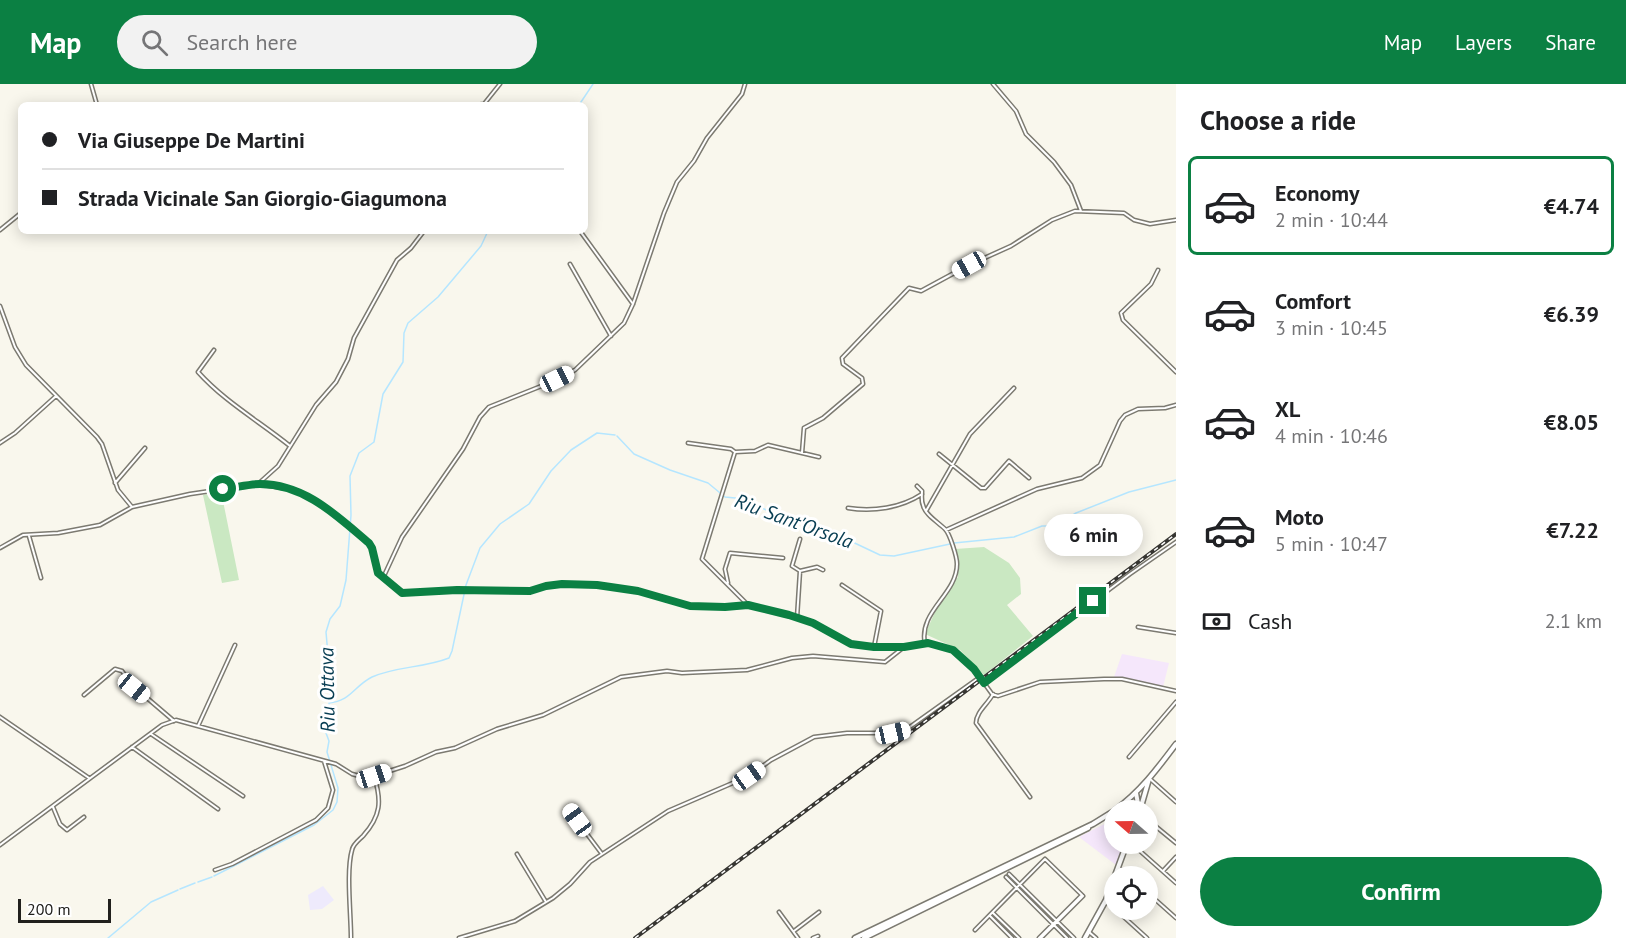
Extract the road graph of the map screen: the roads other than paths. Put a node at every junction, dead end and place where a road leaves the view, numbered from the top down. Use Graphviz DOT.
graph roads {
  1 [pos="91,84"];
  2 [pos="500,84"];
  3 [pos="745,84"];
  4 [pos="993,84"];
  5 [pos="96,102"];
  6 [pos="485,102"];
  7 [pos="1081,211"];
  8 [pos="18,215"];
  9 [pos="1176,220"];
  10 [pos="0,230"];
  11 [pos="422,234"];
  12 [pos="582,234"];
  13 [pos="570,264"];
  14 [pos="1158,270"];
  15 [pos="633,304"];
  16 [pos="0,306"];
  17 [pos="611,336"];
  18 [pos="214,350"];
  19 [pos="1176,372"];
  20 [pos="1014,388"];
  21 [pos="56,396"];
  22 [pos="1176,405"];
  23 [pos="0,443"];
  24 [pos="688,443"];
  25 [pos="290,446"];
  26 [pos="145,448"];
  27 [pos="735,452"];
  28 [pos="802,453"];
  29 [pos="939,454"];
  30 [pos="819,457"];
  31 [pos="953,465"];
  32 [pos="1029,478"];
  33 [pos="115,483"];
  34 [pos="258,484"];
  35 [pos="917,486"];
  36 [pos="922,494"];
  37 [pos="132,507"];
  38 [pos="849,508"];
  39 [pos="926,511"];
  40 [pos="946,530"];
  41 [pos="29,536"];
  42 [pos="800,539"];
  43 [pos="1176,542"];
  44 [pos="0,548"];
  45 [pos="783,558"];
  46 [pos="823,570"];
  47 [pos="800,571"];
  48 [pos="41,578"];
  49 [pos="382,578"];
  50 [pos="728,583"];
  51 [pos="842,585"];
  52 [pos="748,605"];
  53 [pos="797,618"];
  54 [pos="1138,627"];
  55 [pos="1176,633"];
  56 [pos="925,644"];
  57 [pos="235,645"];
  58 [pos="874,647"];
  59 [pos="904,647"];
  60 [pos="980,677"];
  61 [pos="984,683"];
  62 [pos="1176,691"];
  63 [pos="993,694"];
  64 [pos="84,695"];
  65 [pos="1176,702"];
  66 [pos="0,717"];
  67 [pos="174,721"];
  68 [pos="198,726"];
  69 [pos="151,734"];
  70 [pos="1176,744"];
  71 [pos="132,747"];
  72 [pos="1129,758"];
  73 [pos="326,762"];
  74 [pos="374,776"];
  75 [pos="89,778"];
  76 [pos="1149,778"];
  77 [pos="1136,792"];
  78 [pos="243,796"];
  79 [pos="1030,797"];
  80 [pos="1144,798"];
  81 [pos="1128,800"];
  82 [pos="1137,800"];
  83 [pos="1140,800"];
  84 [pos="1176,802"];
  85 [pos="53,806"];
  86 [pos="218,809"];
  87 [pos="569,810"];
  88 [pos="84,817"];
  89 [pos="1104,817"];
  90 [pos="1093,824"];
  91 [pos="1158,828"];
  92 [pos="1176,843"];
  93 [pos="0,845"];
  94 [pos="517,854"];
  95 [pos="602,854"];
  96 [pos="1123,854"];
  97 [pos="1142,854"];
  98 [pos="1176,857"];
  99 [pos="1117,866"];
  100 [pos="215,870"];
  101 [pos="1163,871"];
  102 [pos="1007,876"];
  103 [pos="1176,883"];
  104 [pos="1018,886"];
  105 [pos="546,902"];
  106 [pos="1158,902"];
  107 [pos="1104,904"];
  108 [pos="779,912"];
  109 [pos="819,912"];
  110 [pos="992,914"];
  111 [pos="1176,918"];
  112 [pos="1127,920"];
  113 [pos="1057,921"];
  114 [pos="1054,924"];
  115 [pos="975,930"];
  116 [pos="1089,931"];
  117 [pos="794,932"];
  118 [pos="818,936"];
  119 [pos="351,938"];
  120 [pos="459,938"];
  121 [pos="798,938"];
  122 [pos="813,938"];
  123 [pos="855,938"];
  124 [pos="864,938"];
  125 [pos="1012,938"];
  126 [pos="1018,938"];
  127 [pos="1040,938"];
  128 [pos="1067,938"];
  129 [pos="1074,938"];
  130 [pos="1085,938"];
  131 [pos="1096,938"];
  132 [pos="1147,938"];
  1 -- 5 [label="street"];
  2 -- 6 [label="street"];
  3 -- 15 [label="street"];
  4 -- 7 [label="street"];
  7 -- 9 [label="street"];
  7 -- 28 [label="street"];
  8 -- 10 [label="street"];
  11 -- 25 [label="street"];
  12 -- 15 [label="street"];
  13 -- 17 [label="street"];
  14 -- 19 [label="street"];
  15 -- 17 [label="street"];
  16 -- 21 [label="street"];
  17 -- 49 [label="street"];
  18 -- 25 [label="street"];
  20 -- 31 [label="street"];
  21 -- 23 [label="street"];
  21 -- 33 [label="street"];
  22 -- 40 [label="street"];
  24 -- 27 [label="street"];
  25 -- 34 [label="street"];
  26 -- 33 [label="street"];
  27 -- 28 [label="street"];
  27 -- 50 [label="street"];
  28 -- 30 [label="street"];
  29 -- 31 [label="street"];
  31 -- 32 [label="street"];
  31 -- 39 [label="street"];
  33 -- 37 [label="street"];
  34 -- 37 [label="street"];
  34 -- 49 [label="street"];
  35 -- 36 [label="street"];
  36 -- 38 [label="street"];
  36 -- 39 [label="street"];
  37 -- 41 [label="street"];
  39 -- 40 [label="street"];
  40 -- 56 [label="street"];
  41 -- 44 [label="street"];
  41 -- 48 [label="street"];
  42 -- 47 [label="street"];
  43 -- 61 [label="street"];
  45 -- 50 [label="street"];
  46 -- 47 [label="street"];
  47 -- 53 [label="street"];
  49 -- 52 [label="street"];
  50 -- 52 [label="street"];
  51 -- 58 [label="street"];
  52 -- 53 [label="street"];
  53 -- 58 [label="street"];
  54 -- 55 [label="street"];
  56 -- 59 [label="street"];
  56 -- 60 [label="street"];
  57 -- 68 [label="street"];
  58 -- 59 [label="street"];
  59 -- 74 [label="street"];
  60 -- 61 [label="street"];
  60 -- 95 [label="street"];
  61 -- 63 [label="street"];
  62 -- 63 [label="street"];
  63 -- 79 [label="street"];
  64 -- 67 [label="street"];
  65 -- 72 [label="street"];
  66 -- 75 [label="street"];
  67 -- 68 [label="street"];
  67 -- 69 [label="street"];
  68 -- 73 [label="street"];
  69 -- 71 [label="street"];
  69 -- 78 [label="street"];
  70 -- 76 [label="main road"];
  71 -- 75 [label="street"];
  71 -- 86 [label="street"];
  73 -- 74 [label="street"];
  73 -- 100 [label="street"];
  74 -- 119 [label="street"];
  75 -- 85 [label="street"];
  76 -- 77 [label="main road"];
  76 -- 80 [label="main road"];
  76 -- 84 [label="street"];
  77 -- 80 [label="main road"];
  77 -- 81 [label="main road"];
  77 -- 82 [label="main road"];
  80 -- 83 [label="main road"];
  85 -- 88 [label="street"];
  85 -- 93 [label="street"];
  87 -- 95 [label="street"];
  89 -- 90 [label="main road"];
  90 -- 123 [label="main road"];
  90 -- 124 [label="main road"];
  91 -- 92 [label="street"];
  94 -- 105 [label="street"];
  95 -- 105 [label="street"];
  96 -- 99 [label="main road"];
  97 -- 101 [label="street"];
  98 -- 101 [label="street"];
  101 -- 103 [label="street"];
  102 -- 104 [label="street"];
  104 -- 110 [label="street"];
  104 -- 113 [label="street"];
  104 -- 113 [label="street"];
  104 -- 114 [label="street"];
  105 -- 120 [label="street"];
  106 -- 111 [label="street"];
  107 -- 116 [label="main road"];
  108 -- 117 [label="street"];
  109 -- 117 [label="street"];
  110 -- 115 [label="street"];
  110 -- 125 [label="street"];
  110 -- 126 [label="street"];
  112 -- 132 [label="street"];
  113 -- 114 [label="street"];
  113 -- 129 [label="street"];
  114 -- 127 [label="street"];
  114 -- 128 [label="street"];
  116 -- 130 [label="main road"];
  116 -- 131 [label="street"];
  117 -- 121 [label="street"];
  118 -- 122 [label="street"];
}
